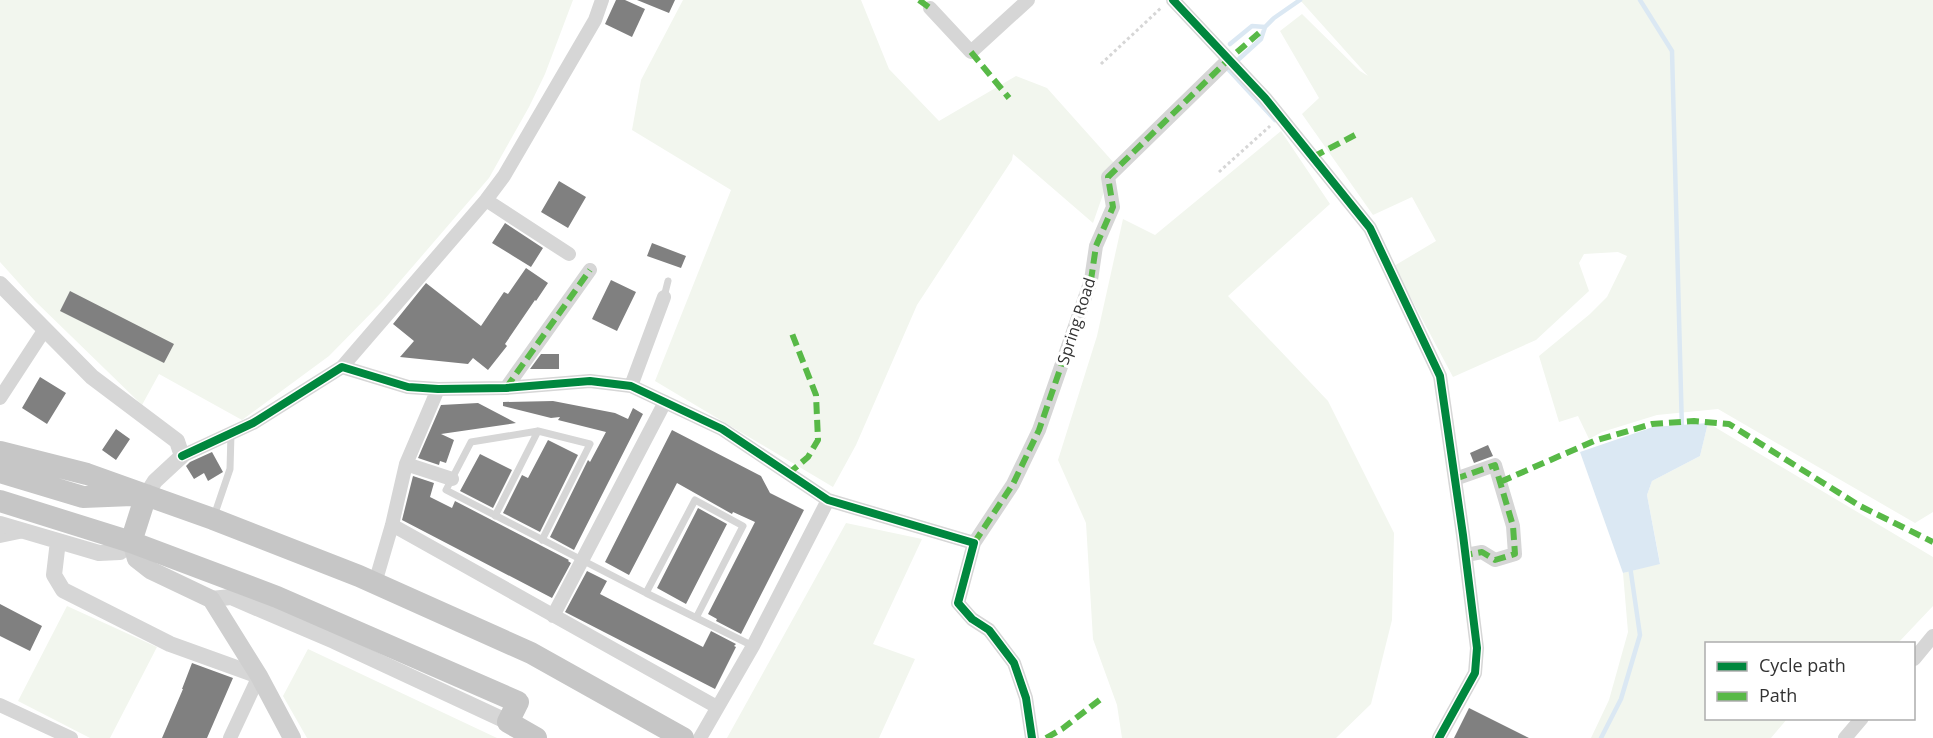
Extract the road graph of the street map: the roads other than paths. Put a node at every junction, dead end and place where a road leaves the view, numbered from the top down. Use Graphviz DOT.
graph roads {
  1 [pos="602,0"];
  2 [pos="1028,0"];
  3 [pos="1171,0"];
  4 [pos="930,8"];
  5 [pos="1226,58"];
  6 [pos="486,200"];
  7 [pos="569,254"];
  8 [pos="590,270"];
  9 [pos="668,281"];
  10 [pos="0,284"];
  11 [pos="664,297"];
  12 [pos="45,329"];
  13 [pos="342,366"];
  14 [pos="631,386"];
  15 [pos="506,388"];
  16 [pos="438,389"];
  17 [pos="0,399"];
  18 [pos="665,402"];
  19 [pos="538,431"];
  20 [pos="231,434"];
  21 [pos="0,452"];
  22 [pos="182,456"];
  23 [pos="406,464"];
  24 [pos="0,472"];
  25 [pos="452,479"];
  26 [pos="1455,479"];
  27 [pos="146,495"];
  28 [pos="828,500"];
  29 [pos="0,501"];
  30 [pos="495,516"];
  31 [pos="213,519"];
  32 [pos="0,524"];
  33 [pos="392,525"];
  34 [pos="26,531"];
  35 [pos="0,536"];
  36 [pos="542,540"];
  37 [pos="58,542"];
  38 [pos="131,542"];
  39 [pos="974,543"];
  40 [pos="1466,555"];
  41 [pos="581,560"];
  42 [pos="375,583"];
  43 [pos="646,593"];
  44 [pos="211,598"];
  45 [pos="553,616"];
  46 [pos="696,618"];
  47 [pos="1933,636"];
  48 [pos="753,646"];
  49 [pos="1915,658"];
  50 [pos="259,675"];
  51 [pos="0,705"];
  52 [pos="717,707"];
  53 [pos="1860,720"];
  54 [pos="508,722"];
  55 [pos="71,738"];
  56 [pos="230,738"];
  57 [pos="292,738"];
  58 [pos="536,738"];
  59 [pos="683,738"];
  60 [pos="700,738"];
  61 [pos="1032,738"];
  62 [pos="1439,738"];
  63 [pos="1845,738"];
  1 -- 6 [label="street"];
  2 -- 4 [label="street"];
  3 -- 5 [label="street"];
  5 -- 26 [label="street"];
  5 -- 39 [label="street, Spring Road"];
  6 -- 7 [label="street"];
  6 -- 13 [label="street"];
  8 -- 15 [label="street"];
  9 -- 11 [label="lane"];
  10 -- 12 [label="street"];
  11 -- 14 [label="street"];
  12 -- 17 [label="street"];
  12 -- 22 [label="street"];
  13 -- 16 [label="street"];
  13 -- 20 [label="street"];
  14 -- 15 [label="street"];
  14 -- 18 [label="street"];
  15 -- 16 [label="street"];
  16 -- 23 [label="street"];
  18 -- 28 [label="street"];
  18 -- 41 [label="street"];
  19 -- 25 [label="lane"];
  19 -- 30 [label="lane"];
  19 -- 36 [label="lane"];
  20 -- 22 [label="street"];
  20 -- 31 [label="lane"];
  21 -- 27 [label="highway"];
  22 -- 27 [label="street"];
  23 -- 25 [label="street"];
  23 -- 33 [label="street"];
  24 -- 27 [label="highway"];
  25 -- 30 [label="lane"];
  26 -- 40 [label="street"];
  26 -- 40 [label="street"];
  27 -- 31 [label="highway"];
  27 -- 38 [label="highway"];
  28 -- 39 [label="street"];
  28 -- 48 [label="street"];
  29 -- 38 [label="highway"];
  30 -- 36 [label="lane"];
  31 -- 42 [label="highway"];
  32 -- 34 [label="street"];
  33 -- 42 [label="street"];
  33 -- 45 [label="street"];
  34 -- 35 [label="street"];
  34 -- 37 [label="street"];
  36 -- 41 [label="lane"];
  37 -- 38 [label="street"];
  37 -- 50 [label="street"];
  38 -- 44 [label="main road"];
  38 -- 54 [label="highway"];
  39 -- 61 [label="street"];
  40 -- 62 [label="street"];
  41 -- 43 [label="lane"];
  41 -- 45 [label="street"];
  42 -- 59 [label="highway"];
  43 -- 46 [label="lane"];
  43 -- 46 [label="lane"];
  44 -- 50 [label="main road"];
  44 -- 54 [label="street"];
  45 -- 52 [label="street"];
  46 -- 48 [label="lane"];
  47 -- 49 [label="street"];
  48 -- 52 [label="street"];
  50 -- 56 [label="street"];
  50 -- 57 [label="main road"];
  51 -- 55 [label="street"];
  52 -- 60 [label="street"];
  53 -- 63 [label="street"];
  54 -- 58 [label="highway"];
}
